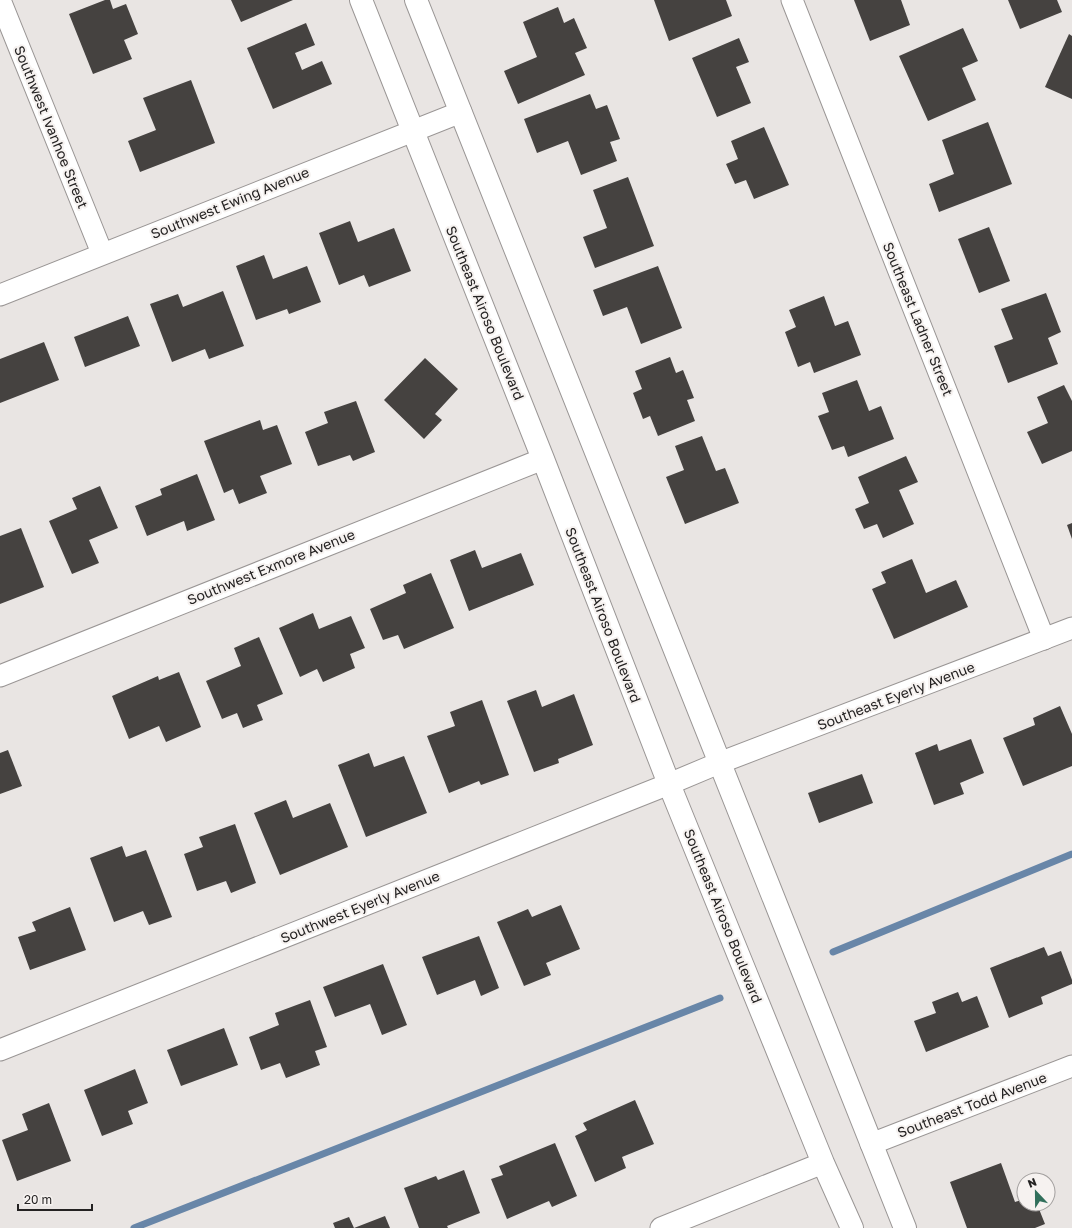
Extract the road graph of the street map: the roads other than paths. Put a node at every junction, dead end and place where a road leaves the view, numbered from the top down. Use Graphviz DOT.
graph roads {
  1 [pos="0,0"];
  2 [pos="361,0"];
  3 [pos="416,0"];
  4 [pos="792,0"];
  5 [pos="461,112"];
  6 [pos="413,131"];
  7 [pos="102,254"];
  8 [pos="0,295"];
  9 [pos="543,459"];
  10 [pos="1072,628"];
  11 [pos="1044,639"];
  12 [pos="0,676"];
  13 [pos="720,763"];
  14 [pos="669,784"];
  15 [pos="0,1050"];
  16 [pos="1072,1066"];
  17 [pos="871,1144"];
  18 [pos="824,1163"];
  19 [pos="661,1228"];
  20 [pos="852,1228"];
  21 [pos="905,1228"];
  1 -- 7 [label="street, Southwest Ivanhoe Street"];
  2 -- 6 [label="main road, Southeast Airoso Boulevard"];
  3 -- 5 [label="main road"];
  4 -- 11 [label="street, Southeast Ladner Street"];
  5 -- 6 [label="street, Southwest Ewing Avenue"];
  5 -- 13 [label="main road"];
  6 -- 7 [label="street, Southwest Ewing Avenue"];
  6 -- 9 [label="main road, Southeast Airoso Boulevard"];
  7 -- 8 [label="street, Southwest Ewing Avenue"];
  9 -- 12 [label="street, Southwest Exmore Avenue"];
  9 -- 14 [label="main road, Southeast Airoso Boulevard"];
  10 -- 11 [label="street, Southeast Eyerly Avenue"];
  11 -- 13 [label="street, Southeast Eyerly Avenue"];
  13 -- 14 [label="street, Southwest Eyerly Avenue"];
  13 -- 17 [label="main road"];
  14 -- 15 [label="street, Southwest Eyerly Avenue"];
  14 -- 18 [label="main road, Southeast Airoso Boulevard"];
  16 -- 17 [label="street, Southeast Todd Avenue"];
  17 -- 21 [label="main road"];
  18 -- 19 [label="street"];
  18 -- 20 [label="main road, Southeast Airoso Boulevard"];
}
